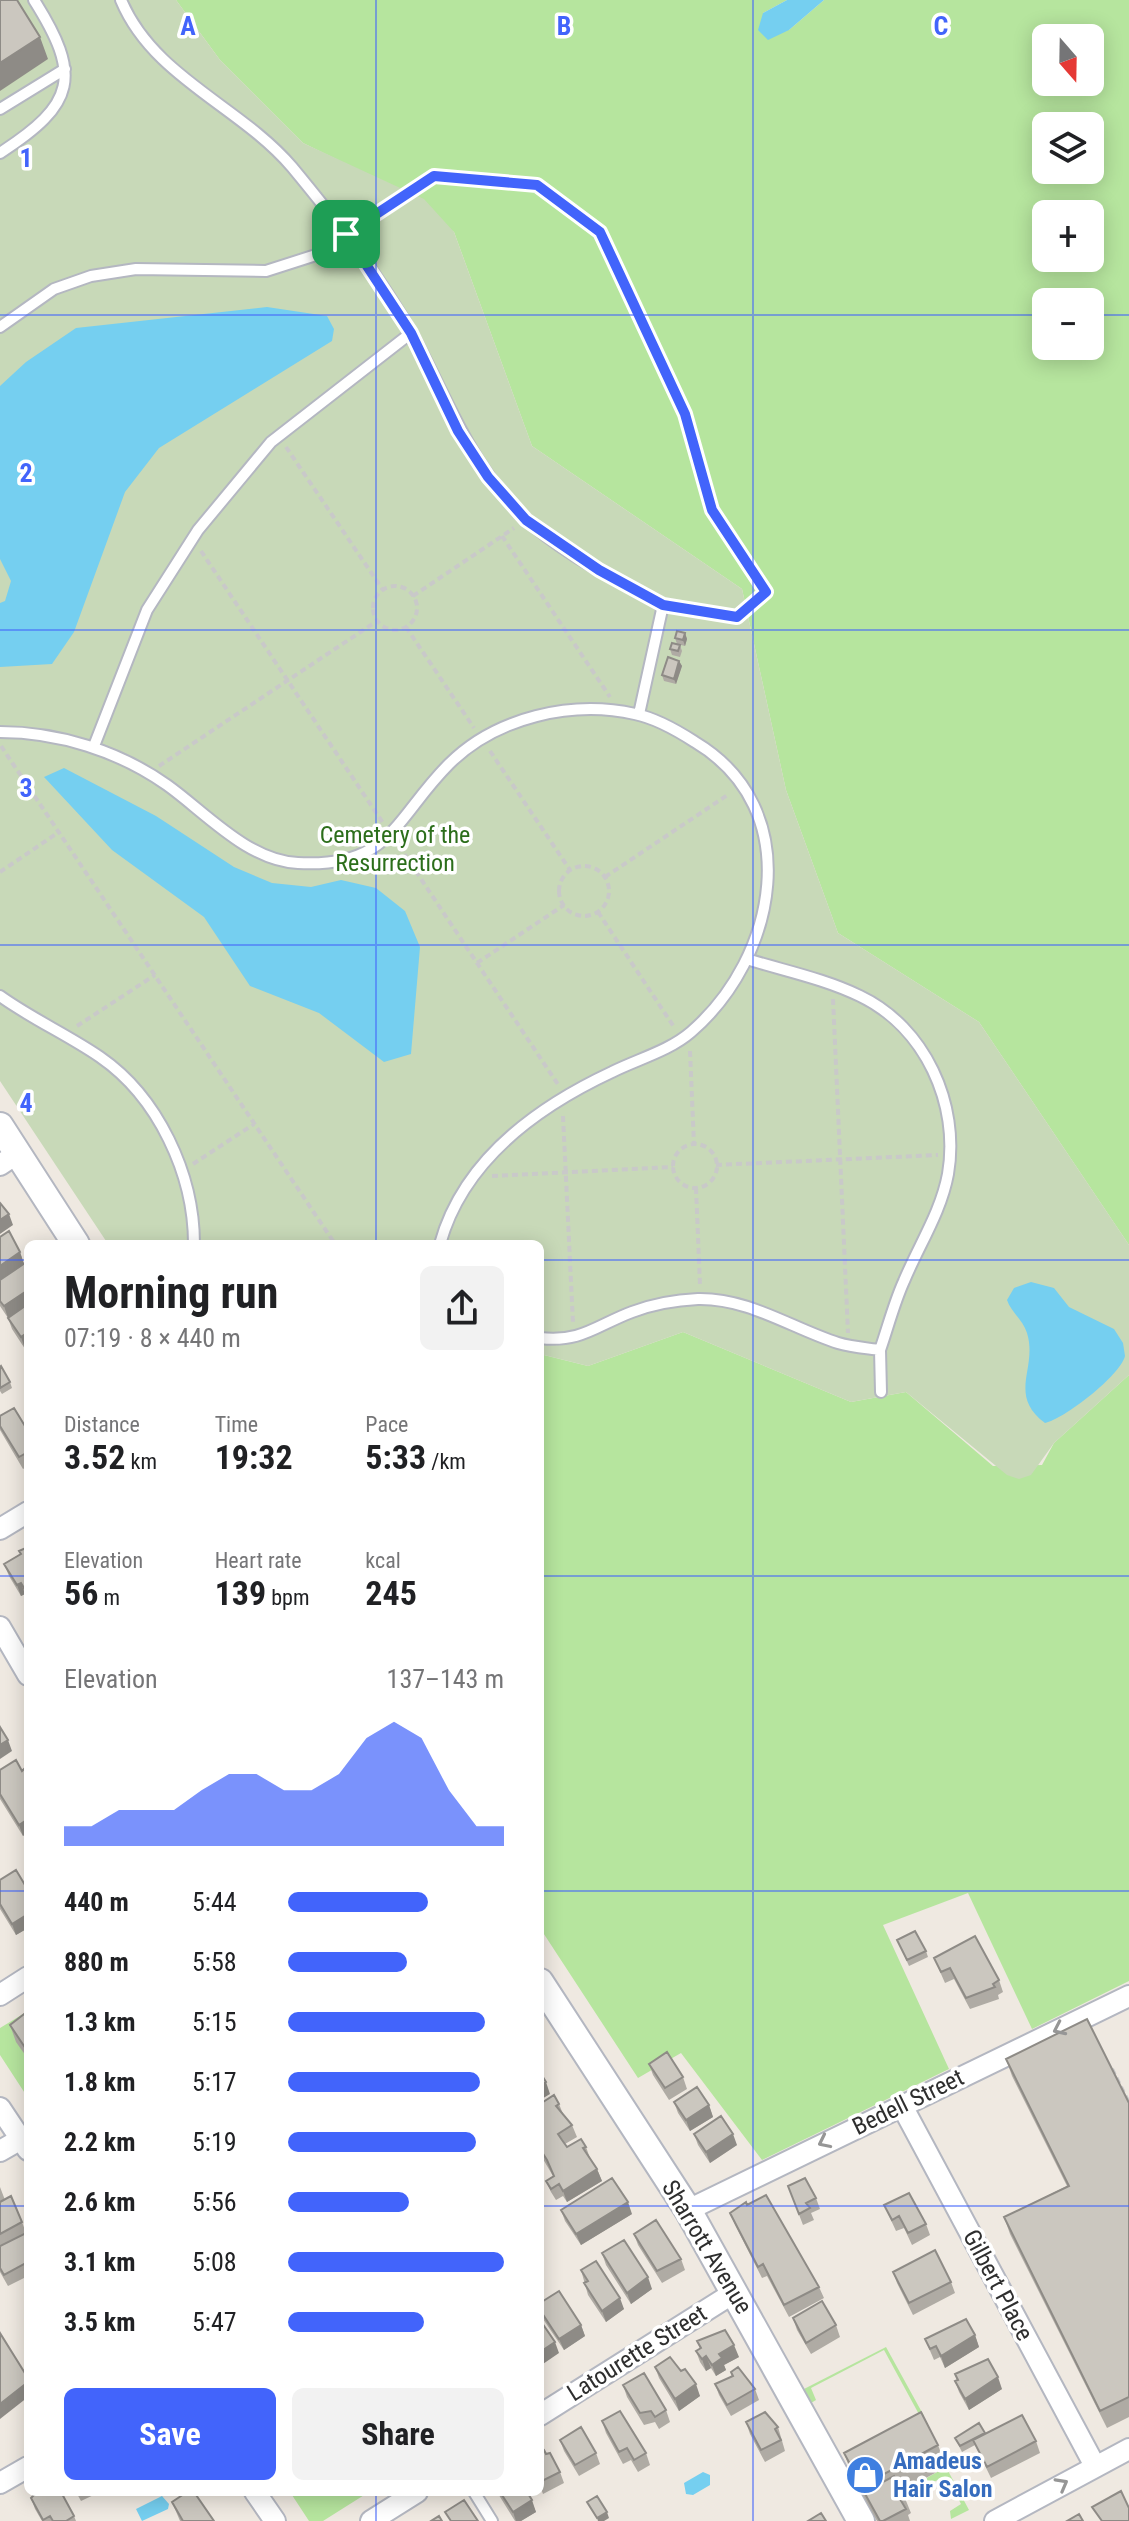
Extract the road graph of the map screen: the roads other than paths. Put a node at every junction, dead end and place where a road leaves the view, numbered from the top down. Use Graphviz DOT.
graph roads {
  1 [pos="34,0"];
  2 [pos="121,0"];
  3 [pos="65,69"];
  4 [pos="0,109"];
  5 [pos="0,153"];
  6 [pos="346,234"];
  7 [pos="0,327"];
  8 [pos="411,333"];
  9 [pos="663,605"];
  10 [pos="639,714"];
  11 [pos="0,732"];
  12 [pos="94,746"];
  13 [pos="750,960"];
  14 [pos="0,996"];
  15 [pos="0,1126"];
  16 [pos="9,1159"];
  17 [pos="73,1240"];
  18 [pos="193,1240"];
  19 [pos="441,1240"];
  20 [pos="544,1338"];
  21 [pos="880,1350"];
  22 [pos="881,1392"];
  23 [pos="24,1514"];
  24 [pos="0,1529"];
  25 [pos="0,1627"];
  26 [pos="24,1668"];
  27 [pos="24,1980"];
  28 [pos="544,1988"];
  29 [pos="0,1995"];
  30 [pos="1129,1996"];
  31 [pos="901,2104"];
  32 [pos="0,2108"];
  33 [pos="24,2144"];
  34 [pos="0,2151"];
  35 [pos="688,2210"];
  36 [pos="735,2292"];
  37 [pos="544,2412"];
  38 [pos="1129,2449"];
  39 [pos="1095,2466"];
  40 [pos="24,2469"];
  41 [pos="0,2483"];
  42 [pos="258,2496"];
  43 [pos="412,2496"];
  44 [pos="476,2496"];
  45 [pos="383,2518"];
  46 [pos="275,2521"];
  47 [pos="492,2521"];
  48 [pos="861,2521"];
  49 [pos="995,2521"];
  1 -- 3 [label="lane"];
  2 -- 6 [label="lane"];
  3 -- 4 [label="lane"];
  3 -- 5 [label="lane"];
  6 -- 7 [label="lane"];
  6 -- 8 [label="lane"];
  6 -- 9 [label="lane"];
  8 -- 9 [label="lane"];
  8 -- 12 [label="lane"];
  9 -- 10 [label="lane"];
  10 -- 12 [label="lane"];
  10 -- 13 [label="lane"];
  11 -- 12 [label="lane"];
  13 -- 19 [label="lane"];
  13 -- 21 [label="lane"];
  14 -- 18 [label="lane"];
  15 -- 16 [label="street"];
  16 -- 17 [label="street"];
  20 -- 21 [label="lane"];
  21 -- 22 [label="lane"];
  23 -- 24 [label="street"];
  25 -- 26 [label="street"];
  27 -- 29 [label="street"];
  28 -- 35 [label="street, Sharrott Avenue"];
  30 -- 31 [label="street, Bedell Street, one-way"];
  31 -- 35 [label="street, Bedell Street, one-way"];
  31 -- 39 [label="street, Gilbert Place"];
  32 -- 33 [label="street"];
  33 -- 34 [label="street"];
  35 -- 36 [label="street, Sharrott Avenue"];
  36 -- 37 [label="street, Latourette Street"];
  36 -- 48 [label="street, Sharrott Avenue"];
  38 -- 39 [label="street"];
  49 -- 39 [label="street, one-way"];
  40 -- 41 [label="street"];
  42 -- 46 [label="street"];
  43 -- 45 [label="street"];
  44 -- 47 [label="lane"];
}
